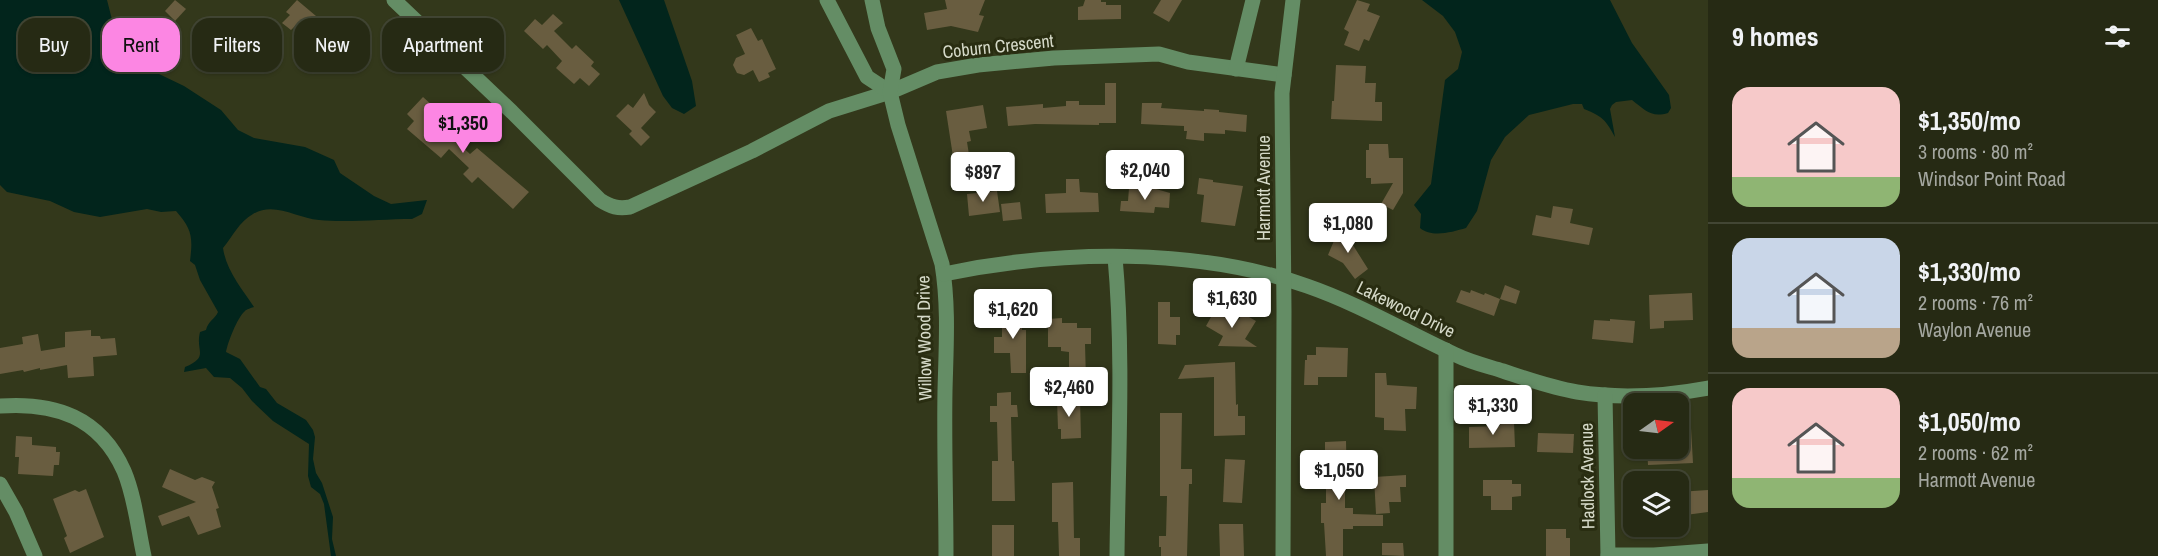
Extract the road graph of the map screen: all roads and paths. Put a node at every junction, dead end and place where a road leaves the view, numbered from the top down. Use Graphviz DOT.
graph roads {
  1 [pos="394,0"];
  2 [pos="827,0"];
  3 [pos="872,0"];
  4 [pos="1253,0"];
  5 [pos="1293,0"];
  6 [pos="1236,69"];
  7 [pos="1284,75"];
  8 [pos="890,92"];
  9 [pos="1115,257"];
  10 [pos="944,274"];
  11 [pos="1283,279"];
  12 [pos="1446,350"];
  13 [pos="1708,388"];
  14 [pos="1605,395"];
  15 [pos="0,406"];
  16 [pos="0,484"];
  17 [pos="1708,551"];
  18 [pos="1679,555"];
  19 [pos="35,556"];
  20 [pos="144,556"];
  21 [pos="946,556"];
  22 [pos="1117,556"];
  23 [pos="1283,556"];
  24 [pos="1446,556"];
  25 [pos="1608,556"];
  1 -- 8 [label="street, Coburn Crescent"];
  2 -- 8 [label="street"];
  3 -- 8 [label="street, Willow Wood Drive"];
  4 -- 6 [label="street"];
  5 -- 7 [label="street, Harmott Avenue"];
  6 -- 7 [label="street, Coburn Crescent"];
  6 -- 8 [label="street, Coburn Crescent"];
  7 -- 11 [label="street, Harmott Avenue"];
  8 -- 10 [label="street, Willow Wood Drive"];
  9 -- 10 [label="street, Lakewood Drive"];
  9 -- 11 [label="street, Lakewood Drive"];
  9 -- 22 [label="street"];
  10 -- 21 [label="street, Willow Wood Drive"];
  11 -- 12 [label="street, Lakewood Drive"];
  11 -- 23 [label="street, Harmott Avenue"];
  12 -- 14 [label="street, Lakewood Drive"];
  12 -- 24 [label="street"];
  13 -- 14 [label="street, Lakewood Drive"];
  14 -- 25 [label="street, Hadlock Avenue"];
  15 -- 20 [label="street"];
  16 -- 19 [label="street"];
  17 -- 18 [label="street"];
  18 -- 25 [label="street"];
}
